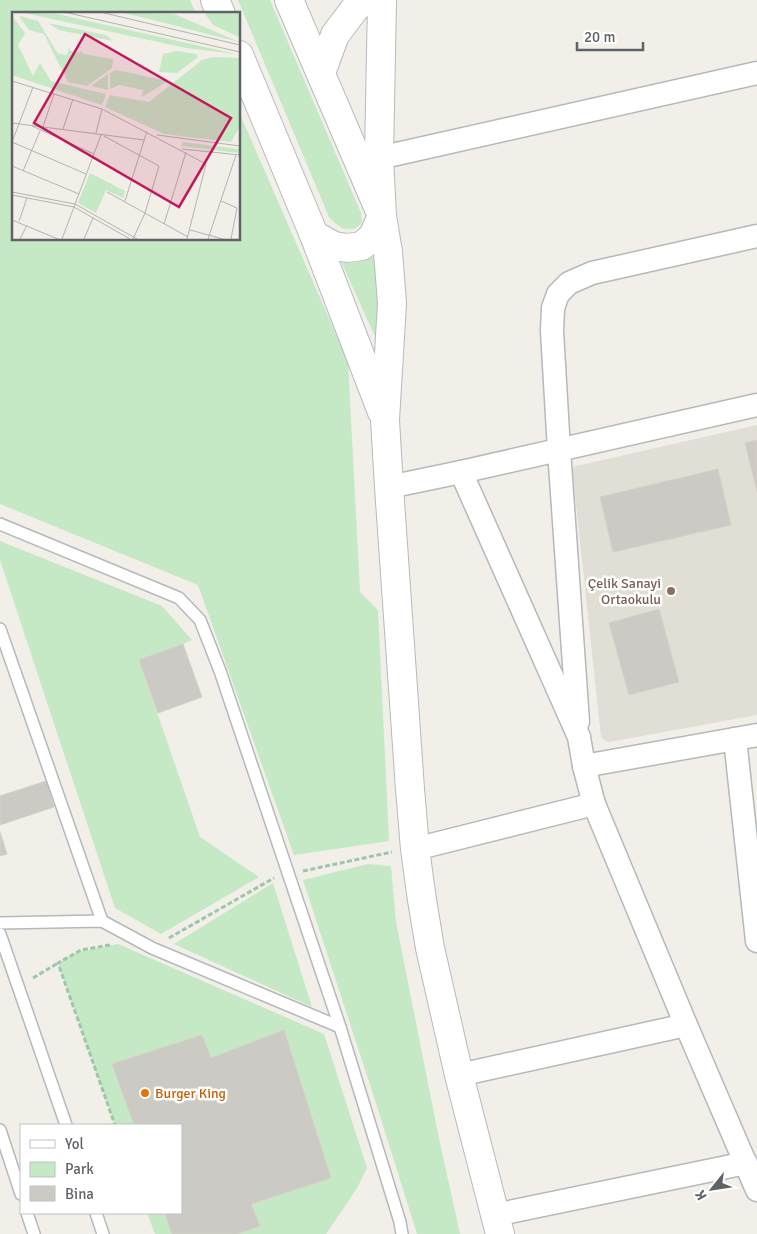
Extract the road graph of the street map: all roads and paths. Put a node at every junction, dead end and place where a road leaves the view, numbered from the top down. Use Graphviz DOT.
graph roads {
  1 [pos="215,0"];
  2 [pos="289,0"];
  3 [pos="366,0"];
  4 [pos="382,0"];
  5 [pos="220,12"];
  6 [pos="240,57"];
  7 [pos="321,73"];
  8 [pos="757,73"];
  9 [pos="380,158"];
  10 [pos="382,216"];
  11 [pos="314,234"];
  12 [pos="757,236"];
  13 [pos="757,405"];
  14 [pos="385,420"];
  15 [pos="559,450"];
  16 [pos="461,472"];
  17 [pos="389,486"];
  18 [pos="0,524"];
  19 [pos="0,629"];
  20 [pos="757,736"];
  21 [pos="579,737"];
  22 [pos="735,739"];
  23 [pos="584,766"];
  24 [pos="594,804"];
  25 [pos="415,849"];
  26 [pos="102,921"];
  27 [pos="0,923"];
  28 [pos="0,934"];
  29 [pos="757,940"];
  30 [pos="686,1025"];
  31 [pos="340,1027"];
  32 [pos="459,1075"];
  33 [pos="66,1124"];
  34 [pos="0,1130"];
  35 [pos="746,1163"];
  36 [pos="757,1190"];
  37 [pos="20,1191"];
  38 [pos="27,1214"];
  39 [pos="96,1214"];
  40 [pos="497,1224"];
  41 [pos="34,1234"];
  42 [pos="103,1234"];
  43 [pos="402,1234"];
  1 -- 5 [label="street"];
  2 -- 7 [label="street"];
  3 -- 7 [label="street"];
  4 -- 9 [label="street"];
  6 -- 11 [label="street"];
  7 -- 10 [label="street"];
  8 -- 9 [label="street"];
  9 -- 10 [label="street"];
  10 -- 11 [label="street"];
  10 -- 14 [label="street"];
  11 -- 14 [label="street"];
  12 -- 15 [label="street"];
  13 -- 15 [label="street"];
  14 -- 17 [label="street"];
  15 -- 16 [label="street"];
  15 -- 21 [label="street"];
  16 -- 17 [label="street"];
  16 -- 21 [label="street"];
  17 -- 25 [label="street"];
  18 -- 31 [label="lane"];
  19 -- 26 [label="lane"];
  20 -- 22 [label="street"];
  21 -- 23 [label="street"];
  22 -- 23 [label="street"];
  22 -- 29 [label="street"];
  23 -- 24 [label="street"];
  24 -- 25 [label="street"];
  24 -- 30 [label="street"];
  25 -- 32 [label="street"];
  26 -- 27 [label="lane"];
  26 -- 31 [label="lane"];
  28 -- 33 [label="lane"];
  30 -- 32 [label="street"];
  30 -- 35 [label="street"];
  31 -- 43 [label="lane"];
  32 -- 40 [label="street"];
  34 -- 37 [label="lane"];
  35 -- 36 [label="street"];
  35 -- 40 [label="street"];
  38 -- 41 [label="lane"];
  39 -- 42 [label="lane"];
}
